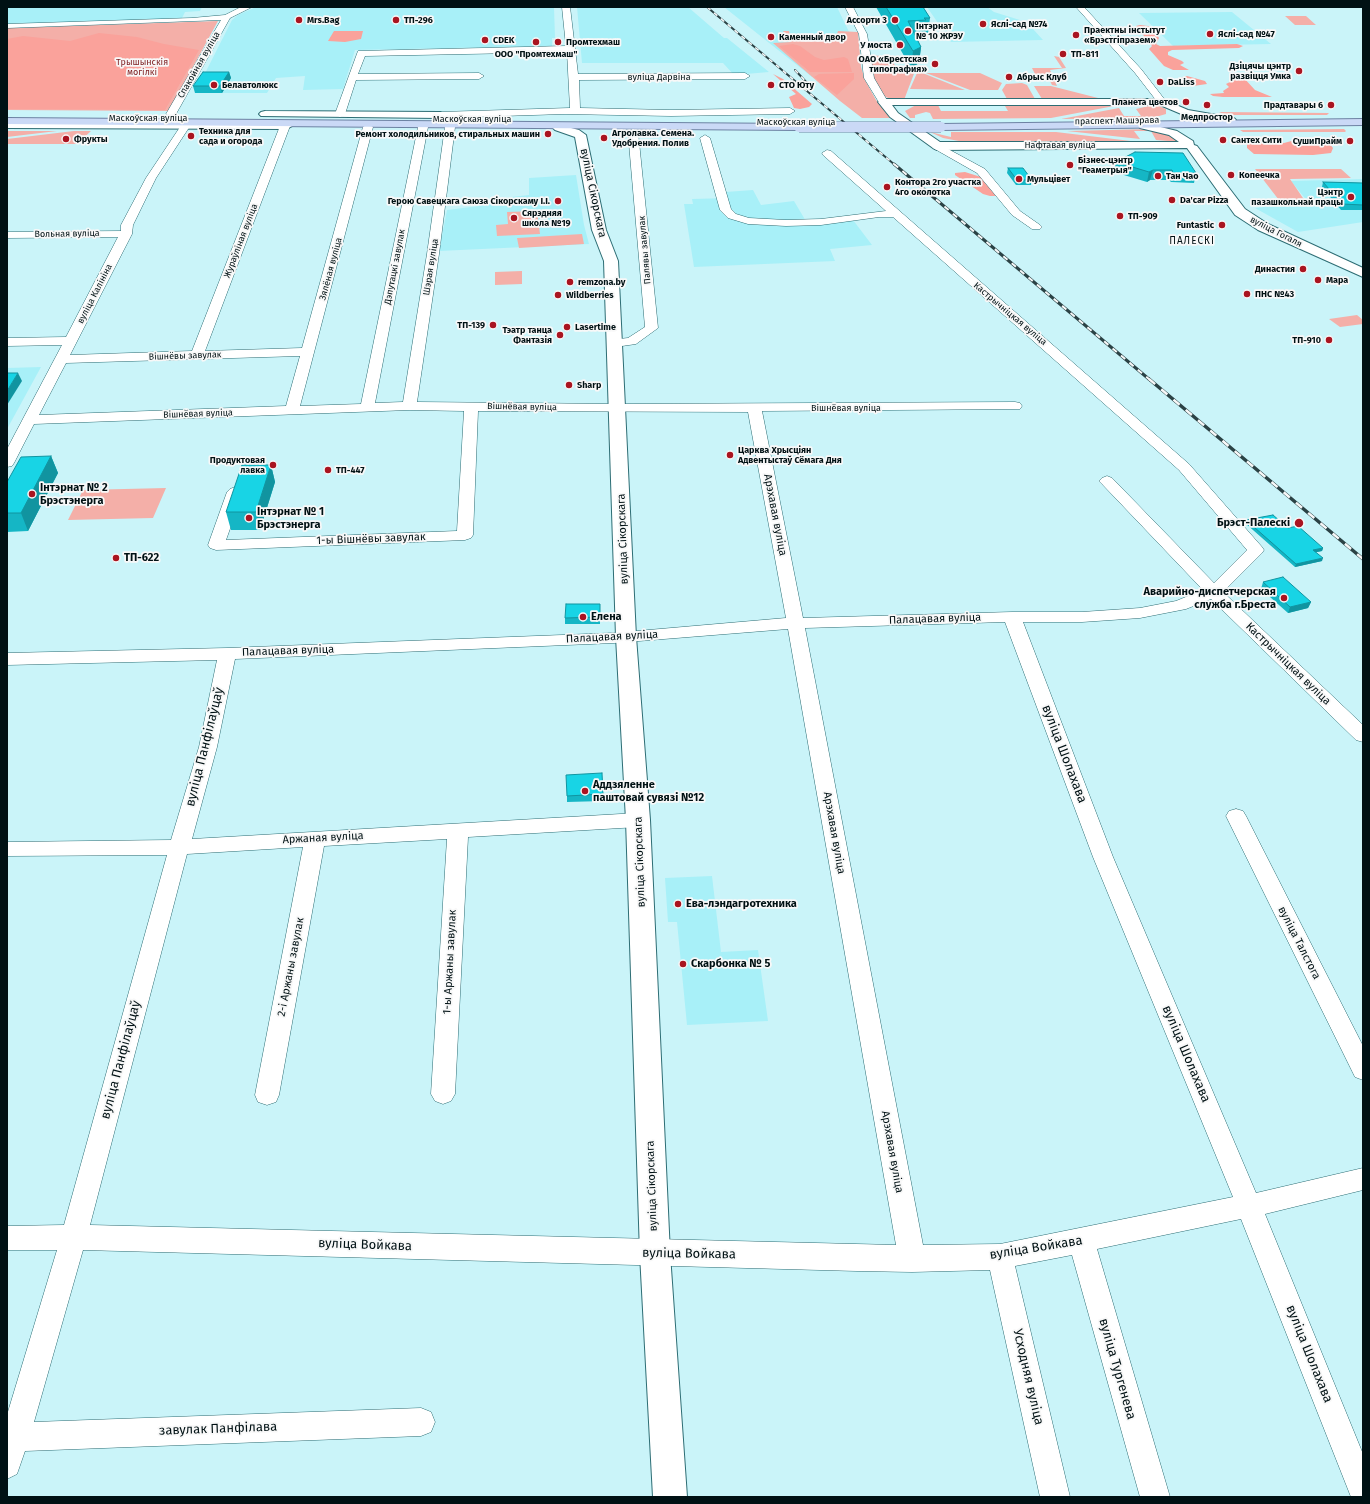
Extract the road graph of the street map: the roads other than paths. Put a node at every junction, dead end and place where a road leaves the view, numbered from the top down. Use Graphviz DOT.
graph roads {
  1 [pos="248,7"];
  2 [pos="566,7"];
  3 [pos="849,7"];
  4 [pos="1080,7"];
  5 [pos="227,17"];
  6 [pos="7,26"];
  7 [pos="571,49"];
  8 [pos="479,76"];
  9 [pos="745,76"];
  10 [pos="353,77"];
  11 [pos="574,77"];
  12 [pos="883,102"];
  13 [pos="1166,105"];
  14 [pos="575,111"];
  15 [pos="790,111"];
  16 [pos="7,113"];
  17 [pos="171,114"];
  18 [pos="340,114"];
  19 [pos="440,115"];
  20 [pos="7,118"];
  21 [pos="518,119"];
  22 [pos="7,122"];
  23 [pos="416,122"];
  24 [pos="1231,122"];
  25 [pos="1363,122"];
  26 [pos="1148,123"];
  27 [pos="7,125"];
  28 [pos="796,125"];
  29 [pos="939,125"];
  30 [pos="185,126"];
  31 [pos="285,126"];
  32 [pos="604,126"];
  33 [pos="368,127"];
  34 [pos="450,127"];
  35 [pos="559,128"];
  36 [pos="633,132"];
  37 [pos="580,135"];
  38 [pos="705,138"];
  39 [pos="1188,144"];
  40 [pos="937,146"];
  41 [pos="827,153"];
  42 [pos="896,214"];
  43 [pos="1036,227"];
  44 [pos="126,234"];
  45 [pos="7,235"];
  46 [pos="1363,273"];
  47 [pos="71,340"];
  48 [pos="7,342"];
  49 [pos="615,343"];
  50 [pos="308,352"];
  51 [pos="197,355"];
  52 [pos="62,359"];
  53 [pos="409,406"];
  54 [pos="472,406"];
  55 [pos="1015,406"];
  56 [pos="367,407"];
  57 [pos="618,408"];
  58 [pos="754,408"];
  59 [pos="292,410"];
  60 [pos="29,420"];
  61 [pos="8,461"];
  62 [pos="239,480"];
  63 [pos="1107,481"];
  64 [pos="1214,592"];
  65 [pos="1012,617"];
  66 [pos="795,623"];
  67 [pos="620,638"];
  68 [pos="227,654"];
  69 [pos="7,659"];
  70 [pos="1363,736"];
  71 [pos="1236,816"];
  72 [pos="638,820"];
  73 [pos="458,830"];
  74 [pos="315,839"];
  75 [pos="179,847"];
  76 [pos="7,849"];
  77 [pos="1363,1070"];
  78 [pos="443,1094"];
  79 [pos="267,1095"];
  80 [pos="1363,1179"];
  81 [pos="1250,1206"];
  82 [pos="74,1237"];
  83 [pos="7,1238"];
  84 [pos="1081,1241"];
  85 [pos="655,1254"];
  86 [pos="1000,1256"];
  87 [pos="912,1259"];
  88 [pos="421,1422"];
  89 [pos="15,1437"];
  90 [pos="7,1464"];
  91 [pos="1363,1491"];
  92 [pos="670,1497"];
  93 [pos="1055,1497"];
  94 [pos="1155,1497"];
  1 -- 5 [label="street"];
  2 -- 7 [label="street"];
  3 -- 12 [label="street"];
  4 -- 13 [label="street"];
  5 -- 6 [label="street"];
  5 -- 17 [label="street, Спакойная вуліца"];
  7 -- 10 [label="street"];
  7 -- 11 [label="street"];
  8 -- 10 [label="street"];
  9 -- 11 [label="street, вуліца Дарвіна"];
  10 -- 18 [label="street"];
  11 -- 14 [label="street"];
  12 -- 13 [label="street, праспект Машэрава"];
  12 -- 40 [label="street"];
  13 -- 24 [label="street, праспект Машэрава"];
  13 -- 26 [label="street"];
  14 -- 15 [label="street, Маскоўская вуліца"];
  14 -- 19 [label="street, Маскоўская вуліца"];
  16 -- 17 [label="street, Маскоўская вуліца"];
  17 -- 18 [label="street, Маскоўская вуліца"];
  18 -- 23 [label="street, Маскоўская вуліца"];
  19 -- 21 [label="main road"];
  19 -- 23 [label="street, Маскоўская вуліца"];
  20 -- 23 [label="main road, Маскоўская вуліца"];
  21 -- 23 [label="main road, Маскоўская вуліца"];
  21 -- 28 [label="main road, Маскоўская вуліца"];
  22 -- 23 [label="main road, Маскоўская вуліца"];
  23 -- 32 [label="main road, Маскоўская вуліца"];
  23 -- 33 [label="street, Маскоўская вуліца"];
  23 -- 34 [label="street, Маскоўская вуліца"];
  23 -- 56 [label="street, Дэпутацкі завулак"];
  24 -- 25 [label="main road, праспект Машэрава"];
  24 -- 26 [label="main road, праспект Машэрава"];
  24 -- 39 [label="street"];
  26 -- 29 [label="main road, праспект Машэрава"];
  26 -- 39 [label="street"];
  27 -- 30 [label="street, Маскоўская вуліца"];
  28 -- 29 [label="main road, Маскоўская вуліца, bridge"];
  28 -- 32 [label="main road, Маскоўская вуліца"];
  30 -- 31 [label="street, Маскоўская вуліца"];
  30 -- 44 [label="street, вуліца Калініна"];
  31 -- 33 [label="street, Маскоўская вуліца"];
  31 -- 51 [label="street, Жураўліная вуліца"];
  32 -- 35 [label="street, Маскоўская вуліца"];
  32 -- 37 [label="street, вуліца Сікорскага"];
  33 -- 50 [label="street, Зялёная вуліца"];
  34 -- 35 [label="street, Маскоўская вуліца"];
  34 -- 53 [label="street, Шэрая вуліца"];
  35 -- 37 [label="street, вуліца Сікорскага"];
  36 -- 49 [label="street, Палявы завулак"];
  37 -- 49 [label="street, вуліца Сікорскага"];
  38 -- 42 [label="street"];
  39 -- 40 [label="street, Нафтавая вуліца"];
  39 -- 46 [label="street, вуліца Гогаля"];
  40 -- 43 [label="street"];
  41 -- 42 [label="street"];
  42 -- 64 [label="street, Кастрычніцкая вуліца"];
  44 -- 45 [label="street, Вольная вуліца"];
  44 -- 47 [label="street, вуліца Калініна"];
  47 -- 48 [label="street"];
  47 -- 52 [label="street, вуліца Калініна"];
  49 -- 57 [label="street, вуліца Сікорскага"];
  50 -- 51 [label="street, Вішнёвы завулак"];
  50 -- 59 [label="street, Зялёная вуліца"];
  51 -- 52 [label="street, Вішнёвы завулак"];
  52 -- 60 [label="street, вуліца Калініна"];
  53 -- 54 [label="street, Вішнёвая вуліца"];
  53 -- 56 [label="street, Вішнёвая вуліца"];
  54 -- 57 [label="street, Вішнёвая вуліца"];
  54 -- 62 [label="street, 1-ы Вішнёвы завулак"];
  55 -- 58 [label="street, Вішнёвая вуліца"];
  56 -- 59 [label="street, Вішнёвая вуліца"];
  57 -- 58 [label="street, Вішнёвая вуліца"];
  57 -- 67 [label="street, вуліца Сікорскага"];
  58 -- 66 [label="street, Арэхавая вуліца"];
  59 -- 60 [label="street, Вішнёвая вуліца"];
  60 -- 61 [label="street, вуліца Калініна"];
  63 -- 64 [label="street, Кастрычніцкая вуліца"];
  64 -- 65 [label="street, Палацавая вуліца"];
  64 -- 70 [label="street, Кастрычніцкая вуліца"];
  65 -- 66 [label="street, Палацавая вуліца"];
  65 -- 81 [label="street, вуліца Шолахава"];
  66 -- 67 [label="street, Палацавая вуліца"];
  66 -- 87 [label="street, Арэхавая вуліца"];
  67 -- 68 [label="street, Палацавая вуліца"];
  67 -- 72 [label="street, вуліца Сікорскага"];
  68 -- 69 [label="street, Палацавая вуліца"];
  68 -- 75 [label="street, вуліца Панфілаўцаў"];
  71 -- 77 [label="street, вуліца Талстога"];
  72 -- 73 [label="street, Аржаная вуліца"];
  72 -- 85 [label="street, вуліца Сікорскага"];
  73 -- 74 [label="street, Аржаная вуліца"];
  73 -- 78 [label="street, 1-ы Аржаны завулак"];
  74 -- 75 [label="street, Аржаная вуліца"];
  74 -- 79 [label="street, 2-і Аржаны завулак"];
  75 -- 76 [label="street, Аржаная вуліца"];
  75 -- 82 [label="street, вуліца Панфілаўцаў"];
  80 -- 81 [label="street, вуліца Войкава"];
  81 -- 84 [label="street, вуліца Войкава"];
  81 -- 91 [label="street, вуліца Шолахава"];
  82 -- 83 [label="street, вуліца Войкава"];
  82 -- 85 [label="street, вуліца Войкава"];
  82 -- 89 [label="street, вуліца Панфілаўцаў"];
  84 -- 86 [label="street, вуліца Войкава"];
  84 -- 94 [label="street, вуліца Тургенева"];
  85 -- 87 [label="street, вуліца Войкава"];
  85 -- 92 [label="street, вуліца Сікорскага"];
  86 -- 87 [label="street, вуліца Войкава"];
  86 -- 93 [label="street, Усходняя вуліца"];
  88 -- 89 [label="street, завулак Панфілава"];
  89 -- 90 [label="street, вуліца Панфілаўцаў"];
}
